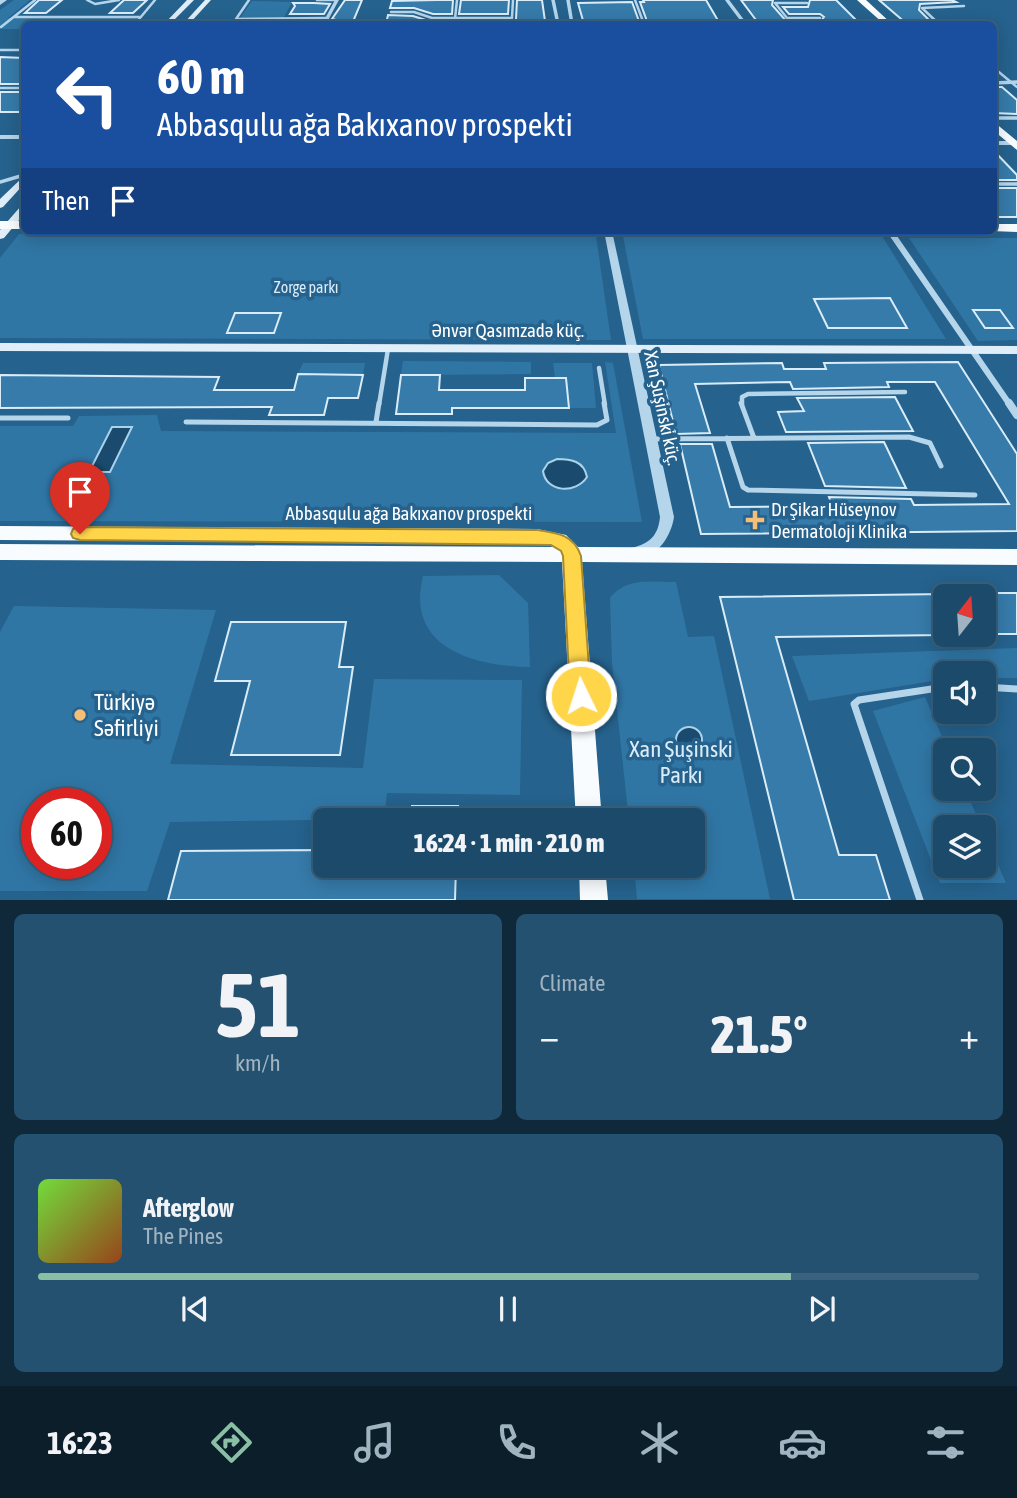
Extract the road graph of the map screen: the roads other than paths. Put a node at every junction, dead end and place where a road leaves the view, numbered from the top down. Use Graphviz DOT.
graph roads {
  1 [pos="35,0"];
  2 [pos="87,0"];
  3 [pos="119,0"];
  4 [pos="155,0"];
  5 [pos="191,0"];
  6 [pos="208,0"];
  7 [pos="249,0"];
  8 [pos="317,0"];
  9 [pos="337,0"];
  10 [pos="457,0"];
  11 [pos="513,0"];
  12 [pos="553,0"];
  13 [pos="568,0"];
  14 [pos="635,0"];
  15 [pos="727,0"];
  16 [pos="861,0"];
  17 [pos="807,3"];
  18 [pos="964,6"];
  19 [pos="391,12"];
  20 [pos="14,17"];
  21 [pos="141,17"];
  22 [pos="328,18"];
  23 [pos="787,18"];
  24 [pos="820,18"];
  25 [pos="439,19"];
  26 [pos="455,19"];
  27 [pos="138,21"];
  28 [pos="170,21"];
  29 [pos="189,21"];
  30 [pos="326,21"];
  31 [pos="557,21"];
  32 [pos="572,21"];
  33 [pos="643,21"];
  34 [pos="743,21"];
  35 [pos="790,21"];
  36 [pos="885,21"];
  37 [pos="936,21"];
  38 [pos="1,27"];
  39 [pos="0,50"];
  40 [pos="21,50"];
  41 [pos="997,70"];
  42 [pos="997,83"];
  43 [pos="1015,84"];
  44 [pos="0,88"];
  45 [pos="21,88"];
  46 [pos="997,118"];
  47 [pos="1017,118"];
  48 [pos="997,128"];
  49 [pos="0,137"];
  50 [pos="21,137"];
  51 [pos="997,143"];
  52 [pos="1016,145"];
  53 [pos="21,178"];
  54 [pos="21,180"];
  55 [pos="0,182"];
  56 [pos="997,184"];
  57 [pos="1017,184"];
  58 [pos="0,205"];
  59 [pos="21,211"];
  60 [pos="5,225"];
  61 [pos="997,228"];
  62 [pos="1017,228"];
  63 [pos="609,235"];
  64 [pos="893,235"];
  65 [pos="0,236"];
  66 [pos="0,347"];
  67 [pos="388,349"];
  68 [pos="631,349"];
  69 [pos="972,350"];
  70 [pos="1017,350"];
  71 [pos="599,368"];
  72 [pos="905,392"];
  73 [pos="1017,415"];
  74 [pos="0,418"];
  75 [pos="68,418"];
  76 [pos="186,422"];
  77 [pos="376,422"];
  78 [pos="727,438"];
  79 [pos="754,438"];
  80 [pos="649,439"];
  81 [pos="941,466"];
  82 [pos="975,495"];
  83 [pos="0,533"];
  84 [pos="0,552"];
  85 [pos="572,556"];
  86 [pos="612,557"];
  87 [pos="1017,557"];
  88 [pos="996,687"];
  89 [pos="1017,688"];
  90 [pos="933,689"];
  91 [pos="588,808"];
  92 [pos="593,878"];
  93 [pos="594,900"];
  94 [pos="920,900"];
  1 -- 20 [label="lane"];
  2 -- 3 [label="lane"];
  4 -- 21 [label="lane"];
  5 -- 28 [label="main road"];
  6 -- 29 [label="main road"];
  7 -- 22 [label="lane"];
  8 -- 9 [label="lane"];
  9 -- 22 [label="street"];
  10 -- 26 [label="lane"];
  11 -- 26 [label="lane"];
  12 -- 31 [label="street"];
  13 -- 32 [label="street"];
  14 -- 33 [label="lane"];
  15 -- 34 [label="street"];
  16 -- 36 [label="main road"];
  17 -- 23 [label="lane"];
  18 -- 37 [label="lane"];
  19 -- 25 [label="lane"];
  20 -- 21 [label="lane"];
  20 -- 38 [label="lane"];
  21 -- 27 [label="lane"];
  22 -- 30 [label="street"];
  23 -- 24 [label="lane"];
  23 -- 35 [label="lane"];
  25 -- 26 [label="lane"];
  39 -- 40 [label="lane"];
  41 -- 43 [label="lane"];
  42 -- 43 [label="street"];
  44 -- 45 [label="lane"];
  46 -- 47 [label="lane"];
  48 -- 52 [label="main road"];
  49 -- 50 [label="street"];
  51 -- 52 [label="street"];
  53 -- 55 [label="lane"];
  54 -- 58 [label="main road"];
  56 -- 57 [label="lane"];
  59 -- 60 [label="main road"];
  60 -- 65 [label="main road"];
  61 -- 62 [label="main road"];
  63 -- 68 [label="street, Xan Şuşinski küç."];
  64 -- 69 [label="street"];
  66 -- 67 [label="main road, Ənvər Qasımzadə küç."];
  67 -- 68 [label="main road, Ənvər Qasımzadə küç."];
  67 -- 77 [label="lane"];
  68 -- 69 [label="main road, Ənvər Qasımzadə küç."];
  68 -- 80 [label="street, Xan Şuşinski küç."];
  69 -- 70 [label="main road, Ənvər Qasımzadə küç."];
  69 -- 73 [label="street"];
  71 -- 77 [label="lane"];
  72 -- 79 [label="lane"];
  74 -- 75 [label="lane"];
  76 -- 77 [label="lane"];
  78 -- 79 [label="lane"];
  78 -- 80 [label="lane"];
  78 -- 82 [label="lane"];
  79 -- 81 [label="lane"];
  80 -- 86 [label="street, Xan Şuşinski küç."];
  83 -- 85 [label="main road, Abbasqulu ağa Bakıxanov prospekti"];
  84 -- 85 [label="main road"];
  85 -- 86 [label="main road"];
  85 -- 91 [label="main road"];
  86 -- 87 [label="main road"];
  88 -- 89 [label="lane"];
  90 -- 94 [label="lane"];
  92 -- 93 [label="main road"];
}
